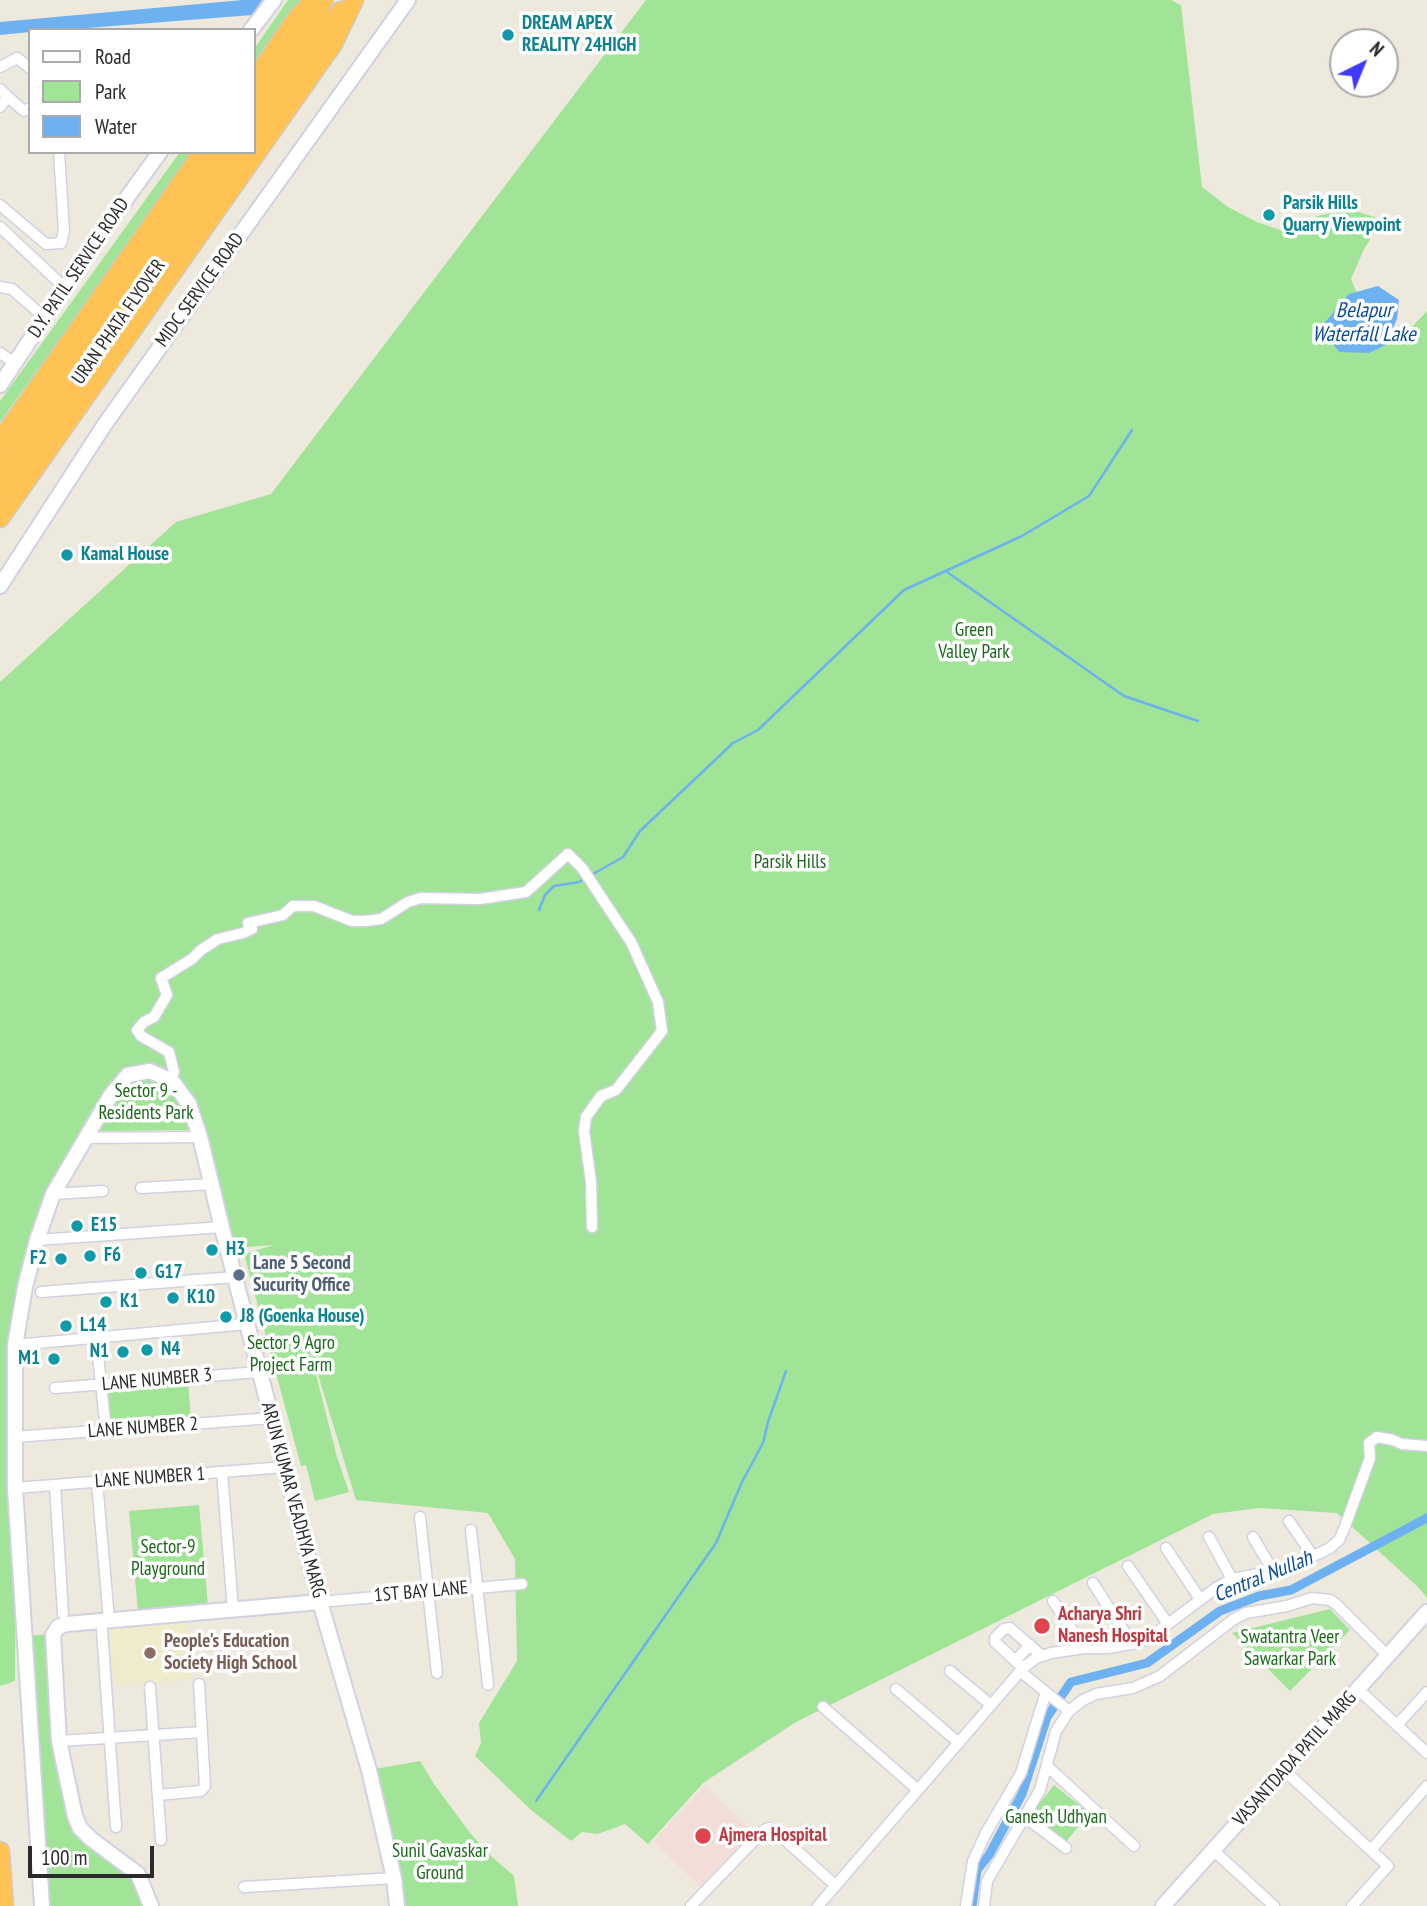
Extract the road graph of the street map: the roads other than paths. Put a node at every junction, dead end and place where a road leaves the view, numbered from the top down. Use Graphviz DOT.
graph roads {
  1 [pos="274,0"];
  2 [pos="314,0"];
  3 [pos="324,0"];
  4 [pos="352,0"];
  5 [pos="408,0"];
  6 [pos="253,28"];
  7 [pos="1,65"];
  8 [pos="28,66"];
  9 [pos="256,77"];
  10 [pos="4,93"];
  11 [pos="256,103"];
  12 [pos="0,107"];
  13 [pos="28,109"];
  14 [pos="256,127"];
  15 [pos="256,153"];
  16 [pos="59,154"];
  17 [pos="159,154"];
  18 [pos="202,154"];
  19 [pos="255,154"];
  20 [pos="231,155"];
  21 [pos="0,205"];
  22 [pos="0,227"];
  23 [pos="0,287"];
  24 [pos="65,288"];
  25 [pos="45,318"];
  26 [pos="0,353"];
  27 [pos="15,363"];
  28 [pos="0,385"];
  29 [pos="0,441"];
  30 [pos="0,467"];
  31 [pos="0,492"];
  32 [pos="0,518"];
  33 [pos="0,586"];
  34 [pos="170,1079"];
  35 [pos="200,1137"];
  36 [pos="85,1138"];
  37 [pos="211,1184"];
  38 [pos="141,1188"];
  39 [pos="103,1191"];
  40 [pos="53,1194"];
  41 [pos="222,1227"];
  42 [pos="592,1227"];
  43 [pos="37,1240"];
  44 [pos="234,1277"];
  45 [pos="41,1292"];
  46 [pos="247,1324"];
  47 [pos="96,1338"];
  48 [pos="15,1345"];
  49 [pos="260,1372"];
  50 [pos="100,1385"];
  51 [pos="55,1388"];
  52 [pos="272,1418"];
  53 [pos="106,1431"];
  54 [pos="14,1437"];
  55 [pos="1427,1446"];
  56 [pos="285,1467"];
  57 [pos="222,1472"];
  58 [pos="97,1482"];
  59 [pos="55,1485"];
  60 [pos="15,1488"];
  61 [pos="420,1517"];
  62 [pos="1289,1521"];
  63 [pos="471,1530"];
  64 [pos="1209,1537"];
  65 [pos="1253,1537"];
  66 [pos="1166,1548"];
  67 [pos="1313,1556"];
  68 [pos="1128,1566"];
  69 [pos="1273,1571"];
  70 [pos="1233,1580"];
  71 [pos="1093,1583"];
  72 [pos="522,1584"];
  73 [pos="477,1588"];
  74 [pos="428,1592"];
  75 [pos="1200,1600"];
  76 [pos="1053,1601"];
  77 [pos="320,1602"];
  78 [pos="233,1609"];
  79 [pos="1427,1612"];
  80 [pos="63,1614"];
  81 [pos="1168,1624"];
  82 [pos="106,1625"];
  83 [pos="1132,1644"];
  84 [pos="1030,1645"];
  85 [pos="1084,1648"];
  86 [pos="1042,1656"];
  87 [pos="1388,1656"];
  88 [pos="1020,1667"];
  89 [pos="950,1671"];
  90 [pos="437,1673"];
  91 [pos="199,1684"];
  92 [pos="488,1685"];
  93 [pos="150,1687"];
  94 [pos="896,1689"];
  95 [pos="1358,1689"];
  96 [pos="1046,1692"];
  97 [pos="1427,1692"];
  98 [pos="992,1705"];
  99 [pos="823,1707"];
  100 [pos="1066,1709"];
  101 [pos="1397,1725"];
  102 [pos="202,1732"];
  103 [pos="154,1734"];
  104 [pos="110,1737"];
  105 [pos="59,1741"];
  106 [pos="959,1743"];
  107 [pos="1427,1752"];
  108 [pos="1047,1766"];
  109 [pos="1285,1771"];
  110 [pos="1427,1786"];
  111 [pos="918,1790"];
  112 [pos="158,1795"];
  113 [pos="1025,1817"];
  114 [pos="116,1827"];
  115 [pos="161,1840"];
  116 [pos="1134,1846"];
  117 [pos="1066,1848"];
  118 [pos="1213,1850"];
  119 [pos="1371,1850"];
  120 [pos="0,1851"];
  121 [pos="394,1878"];
  122 [pos="835,1885"];
  123 [pos="244,1888"];
  124 [pos="4,1906"];
  125 [pos="42,1906"];
  126 [pos="151,1906"];
  127 [pos="397,1906"];
  128 [pos="691,1906"];
  129 [pos="818,1906"];
  130 [pos="966,1906"];
  131 [pos="984,1906"];
  132 [pos="1163,1906"];
  133 [pos="1273,1906"];
  134 [pos="1352,1906"];
  1 -- 6 [label="street"];
  2 -- 9 [label="highway"];
  3 -- 11 [label="highway"];
  4 -- 14 [label="highway"];
  4 -- 15 [label="highway"];
  5 -- 33 [label="street, MIDC SERVICE ROAD"];
  7 -- 8 [label="street"];
  10 -- 12 [label="street"];
  10 -- 13 [label="street"];
  16 -- 21 [label="street"];
  17 -- 24 [label="street, D.Y. PATIL SERVICE ROAD"];
  18 -- 29 [label="highway"];
  19 -- 32 [label="highway"];
  20 -- 30 [label="highway, URAN PHATA FLYOVER"];
  20 -- 31 [label="highway, URAN PHATA FLYOVER"];
  22 -- 24 [label="street"];
  23 -- 25 [label="street"];
  24 -- 25 [label="street, D.Y. PATIL SERVICE ROAD"];
  25 -- 27 [label="street, D.Y. PATIL SERVICE ROAD"];
  26 -- 27 [label="street"];
  27 -- 28 [label="street, D.Y. PATIL SERVICE ROAD"];
  34 -- 35 [label="street, ARUN KUMAR VEADHYA MARG"];
  34 -- 36 [label="street"];
  34 -- 42 [label="street"];
  35 -- 36 [label="street"];
  35 -- 37 [label="street, ARUN KUMAR VEADHYA MARG"];
  36 -- 40 [label="street"];
  37 -- 38 [label="street"];
  37 -- 41 [label="street, ARUN KUMAR VEADHYA MARG"];
  39 -- 40 [label="street"];
  40 -- 43 [label="street"];
  41 -- 43 [label="street"];
  41 -- 44 [label="street, ARUN KUMAR VEADHYA MARG"];
  43 -- 48 [label="street"];
  44 -- 45 [label="street"];
  44 -- 46 [label="street, ARUN KUMAR VEADHYA MARG"];
  46 -- 47 [label="street"];
  46 -- 49 [label="street, ARUN KUMAR VEADHYA MARG"];
  47 -- 48 [label="street"];
  47 -- 50 [label="street"];
  48 -- 54 [label="street"];
  49 -- 50 [label="street, LANE NUMBER 3"];
  49 -- 52 [label="street, ARUN KUMAR VEADHYA MARG"];
  50 -- 51 [label="street, LANE NUMBER 3"];
  50 -- 53 [label="street"];
  52 -- 53 [label="street, LANE NUMBER 2"];
  52 -- 56 [label="street, ARUN KUMAR VEADHYA MARG"];
  53 -- 54 [label="street, LANE NUMBER 2"];
  54 -- 60 [label="street"];
  55 -- 67 [label="street"];
  56 -- 57 [label="street, LANE NUMBER 1"];
  56 -- 77 [label="street, ARUN KUMAR VEADHYA MARG"];
  57 -- 58 [label="street, LANE NUMBER 1"];
  57 -- 78 [label="street"];
  58 -- 59 [label="street, LANE NUMBER 1"];
  58 -- 82 [label="street"];
  59 -- 60 [label="street, LANE NUMBER 1"];
  59 -- 80 [label="street"];
  60 -- 125 [label="street"];
  61 -- 74 [label="street"];
  62 -- 67 [label="street"];
  63 -- 73 [label="street"];
  64 -- 70 [label="street"];
  65 -- 69 [label="street"];
  66 -- 75 [label="street"];
  67 -- 69 [label="street"];
  68 -- 81 [label="street"];
  69 -- 70 [label="street"];
  70 -- 75 [label="street"];
  71 -- 83 [label="street"];
  72 -- 73 [label="street, 1ST BAY LANE"];
  73 -- 74 [label="street, 1ST BAY LANE"];
  73 -- 92 [label="street"];
  74 -- 77 [label="street, 1ST BAY LANE"];
  74 -- 90 [label="street"];
  75 -- 81 [label="street"];
  76 -- 85 [label="street"];
  77 -- 78 [label="street"];
  77 -- 121 [label="street, ARUN KUMAR VEADHYA MARG"];
  78 -- 82 [label="street"];
  79 -- 87 [label="street, VASANTDADA PATIL MARG"];
  81 -- 83 [label="street"];
  82 -- 104 [label="street"];
  82 -- 105 [label="street"];
  83 -- 85 [label="street"];
  84 -- 86 [label="street"];
  84 -- 88 [label="street"];
  84 -- 88 [label="street"];
  85 -- 86 [label="street"];
  86 -- 88 [label="street"];
  87 -- 95 [label="street, VASANTDADA PATIL MARG"];
  87 -- 100 [label="street"];
  88 -- 96 [label="street"];
  88 -- 98 [label="street"];
  89 -- 98 [label="street"];
  91 -- 102 [label="street"];
  93 -- 103 [label="street"];
  94 -- 106 [label="street"];
  95 -- 101 [label="street"];
  95 -- 109 [label="street, VASANTDADA PATIL MARG"];
  96 -- 100 [label="street"];
  96 -- 130 [label="street"];
  97 -- 101 [label="street"];
  98 -- 106 [label="street"];
  99 -- 111 [label="street"];
  100 -- 108 [label="street"];
  101 -- 107 [label="street"];
  102 -- 103 [label="street"];
  102 -- 112 [label="street"];
  103 -- 104 [label="street"];
  103 -- 112 [label="street"];
  104 -- 105 [label="street"];
  104 -- 114 [label="street"];
  105 -- 126 [label="street"];
  106 -- 111 [label="street"];
  108 -- 113 [label="street"];
  108 -- 116 [label="street"];
  109 -- 118 [label="street, VASANTDADA PATIL MARG"];
  109 -- 119 [label="street"];
  110 -- 119 [label="street"];
  111 -- 122 [label="street"];
  112 -- 115 [label="street"];
  113 -- 117 [label="street"];
  113 -- 131 [label="street"];
  118 -- 132 [label="street, VASANTDADA PATIL MARG"];
  118 -- 133 [label="street"];
  119 -- 134 [label="street"];
  120 -- 124 [label="highway"];
  121 -- 123 [label="street"];
  121 -- 127 [label="street, ARUN KUMAR VEADHYA MARG"];
  122 -- 128 [label="street"];
  122 -- 129 [label="street"];
}
